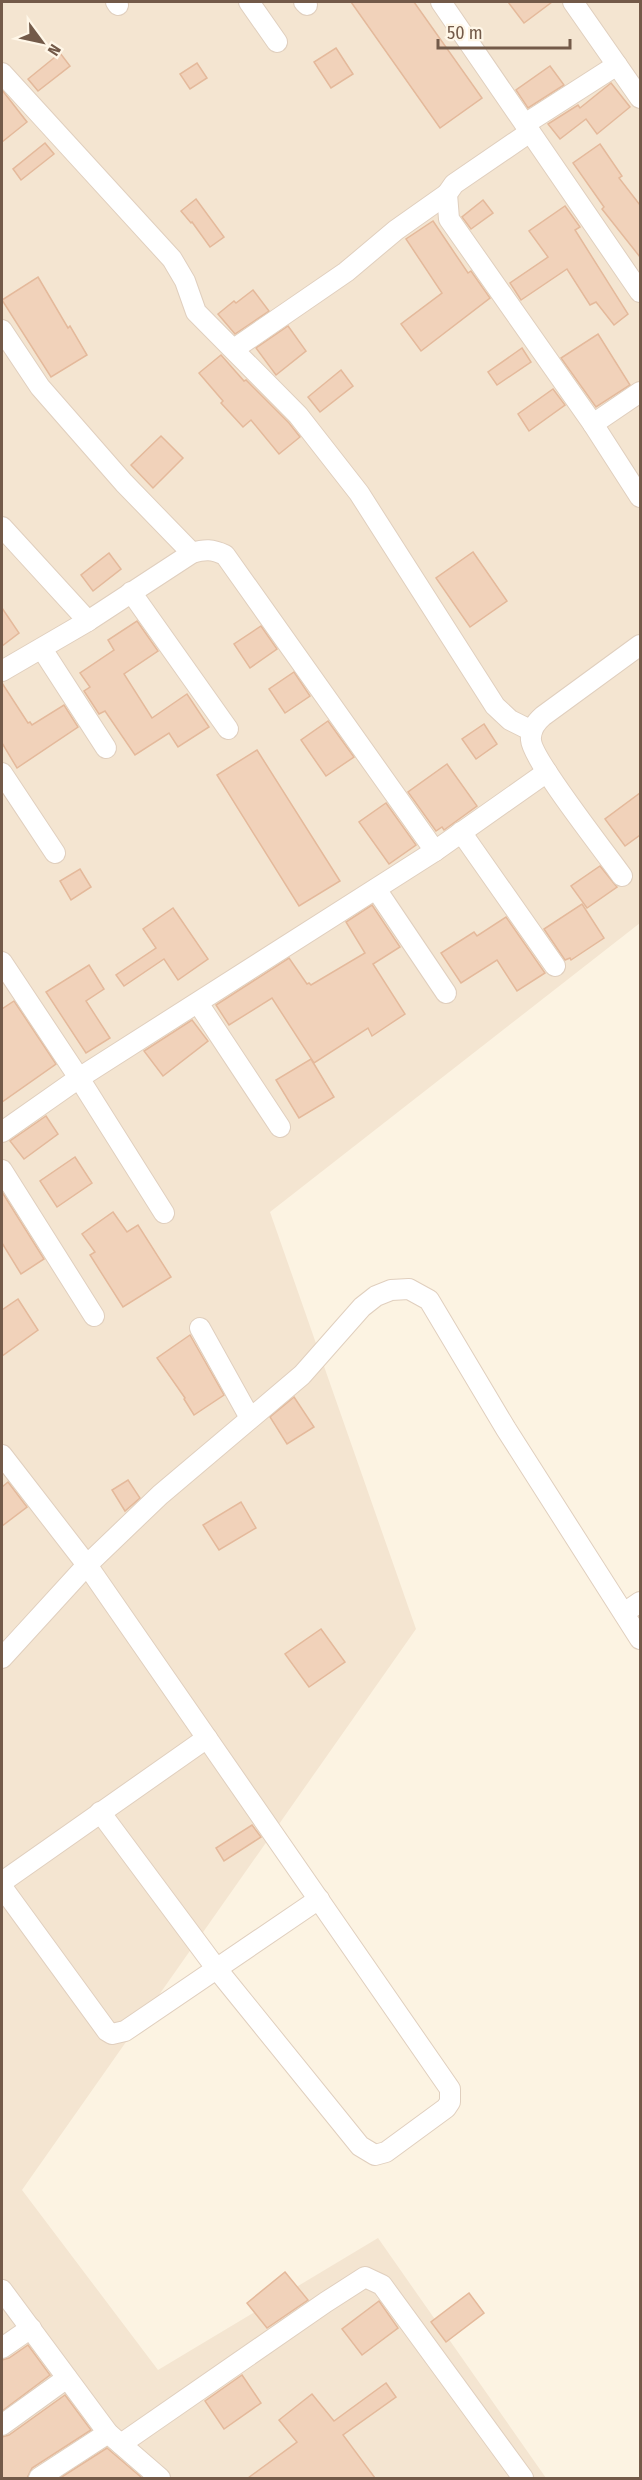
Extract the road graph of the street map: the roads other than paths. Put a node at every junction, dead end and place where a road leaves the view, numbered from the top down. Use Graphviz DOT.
graph roads {
  1 [pos="249,2"];
  2 [pos="441,2"];
  3 [pos="573,2"];
  4 [pos="277,42"];
  5 [pos="617,65"];
  6 [pos="2,73"];
  7 [pos="640,98"];
  8 [pos="528,128"];
  9 [pos="447,194"];
  10 [pos="640,292"];
  11 [pos="2,330"];
  12 [pos="234,350"];
  13 [pos="640,392"];
  14 [pos="593,424"];
  15 [pos="640,497"];
  16 [pos="2,527"];
  17 [pos="192,553"];
  18 [pos="131,592"];
  19 [pos="88,621"];
  20 [pos="640,645"];
  21 [pos="42,649"];
  22 [pos="2,671"];
  23 [pos="228,729"];
  24 [pos="532,731"];
  25 [pos="106,748"];
  26 [pos="547,772"];
  27 [pos="2,774"];
  28 [pos="461,832"];
  29 [pos="435,851"];
  30 [pos="55,853"];
  31 [pos="622,876"];
  32 [pos="376,889"];
  33 [pos="2,962"];
  34 [pos="555,966"];
  35 [pos="446,993"];
  36 [pos="198,1004"];
  37 [pos="79,1078"];
  38 [pos="280,1127"];
  39 [pos="2,1132"];
  40 [pos="2,1170"];
  41 [pos="164,1213"];
  42 [pos="93,1316"];
  43 [pos="200,1328"];
  44 [pos="250,1418"];
  45 [pos="2,1455"];
  46 [pos="87,1565"];
  47 [pos="632,1607"];
  48 [pos="640,1639"];
  49 [pos="2,1658"];
  50 [pos="207,1738"];
  51 [pos="100,1812"];
  52 [pos="2,1884"];
  53 [pos="319,1899"];
  54 [pos="216,1968"];
  55 [pos="2,2290"];
  56 [pos="31,2328"];
  57 [pos="2,2348"];
  58 [pos="67,2378"];
  59 [pos="2,2425"];
  60 [pos="115,2439"];
  61 [pos="39,2478"];
  62 [pos="160,2478"];
  63 [pos="524,2478"];
  1 -- 4 [label="street"];
  2 -- 8 [label="street"];
  3 -- 5 [label="street"];
  5 -- 7 [label="street"];
  5 -- 8 [label="street"];
  6 -- 12 [label="street"];
  8 -- 9 [label="street"];
  8 -- 10 [label="street"];
  9 -- 12 [label="street"];
  9 -- 14 [label="street"];
  11 -- 17 [label="street"];
  12 -- 24 [label="street"];
  13 -- 14 [label="street"];
  14 -- 15 [label="street"];
  16 -- 19 [label="street"];
  17 -- 18 [label="street"];
  17 -- 29 [label="street"];
  18 -- 19 [label="street"];
  18 -- 23 [label="street"];
  19 -- 21 [label="street"];
  20 -- 24 [label="street"];
  21 -- 22 [label="street"];
  21 -- 25 [label="street"];
  24 -- 26 [label="street"];
  26 -- 28 [label="street"];
  26 -- 31 [label="street"];
  27 -- 30 [label="street"];
  28 -- 29 [label="street"];
  28 -- 34 [label="street"];
  29 -- 32 [label="street"];
  32 -- 35 [label="street"];
  32 -- 36 [label="street"];
  33 -- 37 [label="street"];
  36 -- 37 [label="street"];
  36 -- 38 [label="street"];
  37 -- 39 [label="street"];
  37 -- 41 [label="street"];
  40 -- 42 [label="street"];
  43 -- 44 [label="street"];
  44 -- 46 [label="street"];
  44 -- 47 [label="street"];
  45 -- 46 [label="street"];
  46 -- 49 [label="street"];
  46 -- 50 [label="street"];
  47 -- 48 [label="street"];
  50 -- 51 [label="street"];
  50 -- 53 [label="street"];
  51 -- 52 [label="street"];
  51 -- 54 [label="street"];
  52 -- 54 [label="street"];
  53 -- 54 [label="street"];
  53 -- 54 [label="street"];
  55 -- 56 [label="street"];
  56 -- 57 [label="street"];
  56 -- 58 [label="street"];
  58 -- 59 [label="street"];
  58 -- 60 [label="street"];
  60 -- 61 [label="street"];
  60 -- 62 [label="street"];
  60 -- 63 [label="street"];
}
